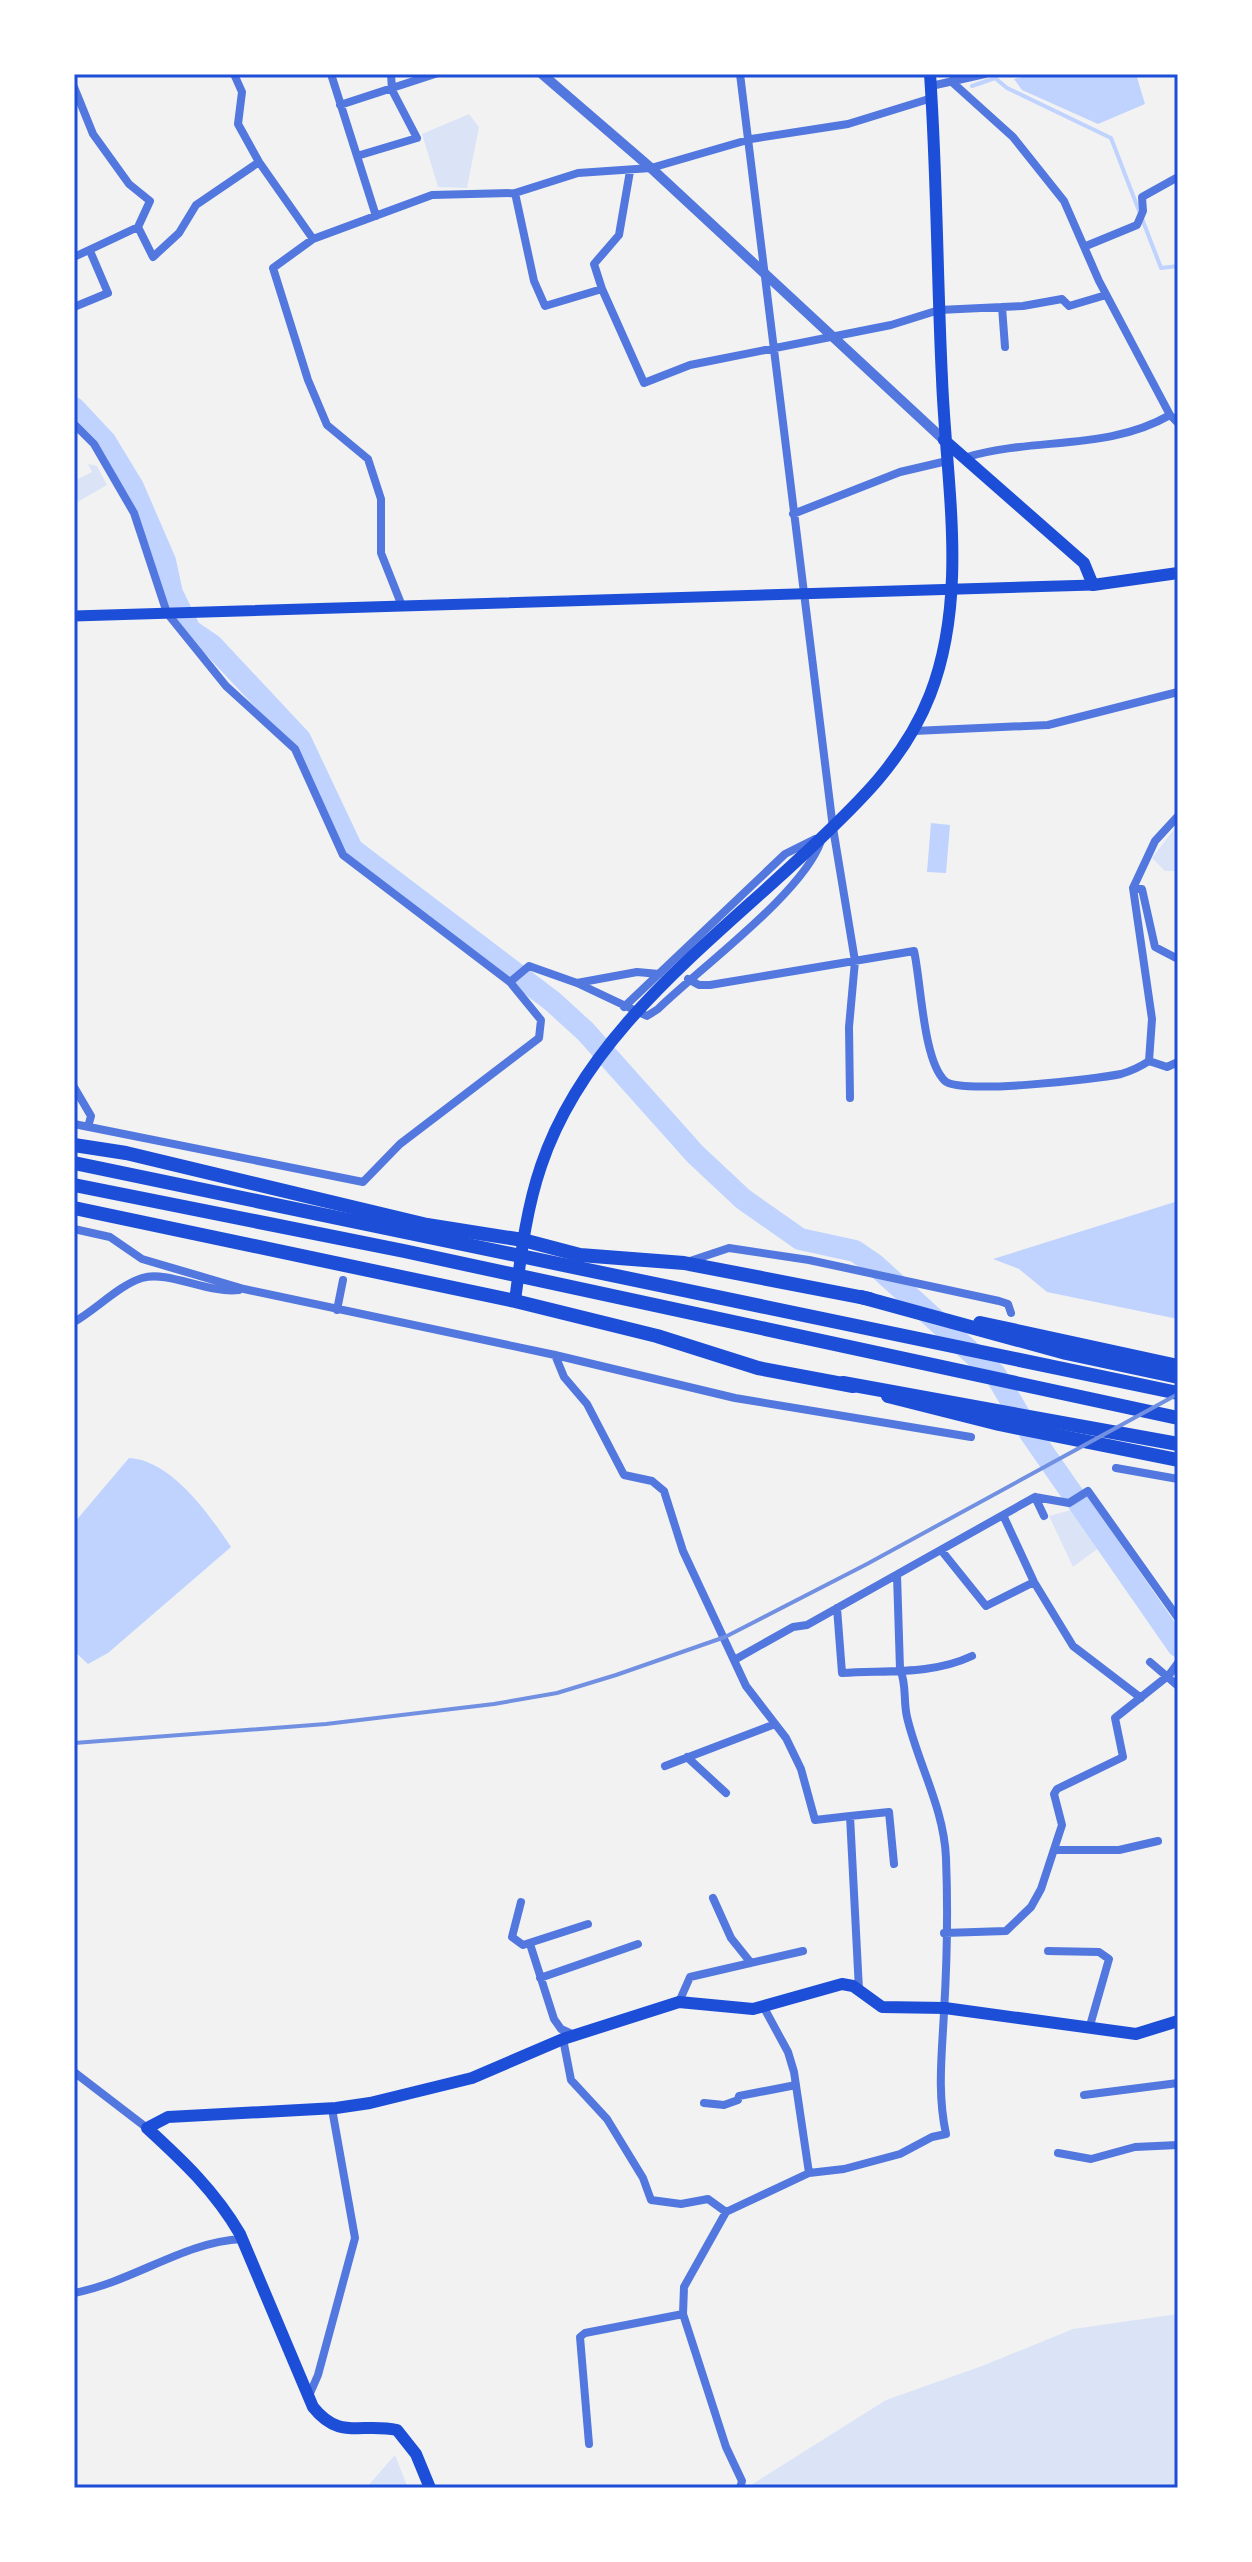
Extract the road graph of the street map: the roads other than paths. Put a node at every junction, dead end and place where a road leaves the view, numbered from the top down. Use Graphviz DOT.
graph roads {
  1 [pos="234,74"];
  2 [pos="331,74"];
  3 [pos="391,74"];
  4 [pos="435,74"];
  5 [pos="542,74"];
  6 [pos="740,74"];
  7 [pos="985,74"];
  8 [pos="954,78"];
  9 [pos="931,86"];
  10 [pos="74,87"];
  11 [pos="392,90"];
  12 [pos="340,105"];
  13 [pos="751,139"];
  14 [pos="357,156"];
  15 [pos="259,162"];
  16 [pos="651,168"];
  17 [pos="630,171"];
  18 [pos="1178,177"];
  19 [pos="515,193"];
  20 [pos="376,216"];
  21 [pos="138,227"];
  22 [pos="313,239"];
  23 [pos="1086,246"];
  24 [pos="90,251"];
  25 [pos="74,257"];
  26 [pos="765,275"];
  27 [pos="602,289"];
  28 [pos="1106,295"];
  29 [pos="74,307"];
  30 [pos="1002,307"];
  31 [pos="939,310"];
  32 [pos="834,337"];
  33 [pos="773,347"];
  34 [pos="1005,347"];
  35 [pos="1170,415"];
  36 [pos="1178,423"];
  37 [pos="74,424"];
  38 [pos="944,440"];
  39 [pos="967,457"];
  40 [pos="947,461"];
  41 [pos="793,514"];
  42 [pos="1178,573"];
  43 [pos="1093,585"];
  44 [pos="953,587"];
  45 [pos="803,595"];
  46 [pos="402,606"];
  47 [pos="169,613"];
  48 [pos="74,616"];
  49 [pos="1178,692"];
  50 [pos="914,731"];
  51 [pos="1178,816"];
  52 [pos="828,832"];
  53 [pos="1133,888"];
  54 [pos="1178,959"];
  55 [pos="855,961"];
  56 [pos="659,974"];
  57 [pos="688,979"];
  58 [pos="510,982"];
  59 [pos="577,983"];
  60 [pos="624,1007"];
  61 [pos="1149,1061"];
  62 [pos="1178,1062"];
  63 [pos="74,1087"];
  64 [pos="850,1098"];
  65 [pos="74,1124"];
  66 [pos="88,1127"];
  67 [pos="74,1145"];
  68 [pos="74,1163"];
  69 [pos="74,1185"];
  70 [pos="74,1208"];
  71 [pos="74,1229"];
  72 [pos="523,1240"];
  73 [pos="684,1263"];
  74 [pos="343,1280"];
  75 [pos="244,1289"];
  76 [pos="861,1297"];
  77 [pos="515,1301"];
  78 [pos="337,1310"];
  79 [pos="1011,1313"];
  80 [pos="74,1322"];
  81 [pos="555,1355"];
  82 [pos="1178,1366"];
  83 [pos="1178,1377"];
  84 [pos="843,1383"];
  85 [pos="1178,1393"];
  86 [pos="1178,1418"];
  87 [pos="971,1437"];
  88 [pos="1178,1444"];
  89 [pos="1178,1460"];
  90 [pos="1116,1468"];
  91 [pos="1178,1479"];
  92 [pos="1035,1497"];
  93 [pos="1003,1515"];
  94 [pos="1044,1516"];
  95 [pos="941,1550"];
  96 [pos="897,1575"];
  97 [pos="1034,1582"];
  98 [pos="837,1608"];
  99 [pos="1178,1618"];
  100 [pos="972,1656"];
  101 [pos="736,1659"];
  102 [pos="1150,1662"];
  103 [pos="1178,1663"];
  104 [pos="900,1669"];
  105 [pos="1169,1675"];
  106 [pos="1178,1686"];
  107 [pos="1141,1698"];
  108 [pos="775,1724"];
  109 [pos="687,1757"];
  110 [pos="665,1766"];
  111 [pos="726,1793"];
  112 [pos="850,1816"];
  113 [pos="1158,1841"];
  114 [pos="1054,1850"];
  115 [pos="894,1864"];
  116 [pos="713,1898"];
  117 [pos="521,1902"];
  118 [pos="588,1924"];
  119 [pos="944,1933"];
  120 [pos="530,1944"];
  121 [pos="638,1944"];
  122 [pos="803,1951"];
  123 [pos="1048,1951"];
  124 [pos="751,1963"];
  125 [pos="540,1978"];
  126 [pos="859,1990"];
  127 [pos="679,2002"];
  128 [pos="763,2006"];
  129 [pos="945,2008"];
  130 [pos="1178,2021"];
  131 [pos="1089,2029"];
  132 [pos="568,2037"];
  133 [pos="74,2072"];
  134 [pos="78,2082"];
  135 [pos="1178,2083"];
  136 [pos="796,2085"];
  137 [pos="1084,2095"];
  138 [pos="704,2103"];
  139 [pos="332,2109"];
  140 [pos="147,2128"];
  141 [pos="1178,2145"];
  142 [pos="1058,2153"];
  143 [pos="809,2173"];
  144 [pos="726,2212"];
  145 [pos="242,2239"];
  146 [pos="74,2293"];
  147 [pos="683,2314"];
  148 [pos="308,2398"];
  149 [pos="589,2444"];
  150 [pos="430,2488"];
  151 [pos="740,2488"];
  1 -- 15 [label="street"];
  2 -- 12 [label="street"];
  3 -- 11 [label="street"];
  4 -- 11 [label="street"];
  5 -- 16 [label="street"];
  6 -- 13 [label="street"];
  7 -- 8 [label="street"];
  8 -- 9 [label="street"];
  8 -- 23 [label="street"];
  9 -- 13 [label="street"];
  9 -- 31 [label="main road"];
  10 -- 21 [label="street"];
  11 -- 12 [label="street"];
  11 -- 14 [label="street"];
  12 -- 14 [label="street"];
  13 -- 16 [label="street"];
  13 -- 26 [label="street"];
  14 -- 20 [label="street"];
  15 -- 21 [label="street"];
  15 -- 22 [label="street"];
  16 -- 17 [label="street"];
  16 -- 26 [label="street"];
  17 -- 19 [label="street"];
  17 -- 27 [label="street"];
  18 -- 23 [label="street"];
  19 -- 20 [label="street"];
  19 -- 27 [label="street"];
  20 -- 22 [label="street"];
  21 -- 24 [label="street"];
  22 -- 46 [label="street"];
  23 -- 28 [label="street"];
  24 -- 25 [label="street"];
  24 -- 29 [label="street"];
  26 -- 32 [label="street"];
  26 -- 33 [label="street"];
  27 -- 33 [label="street"];
  28 -- 30 [label="street"];
  28 -- 35 [label="street"];
  30 -- 31 [label="street"];
  30 -- 34 [label="street"];
  31 -- 32 [label="street"];
  31 -- 38 [label="main road"];
  32 -- 33 [label="street"];
  32 -- 38 [label="street"];
  33 -- 41 [label="street"];
  35 -- 36 [label="street"];
  35 -- 39 [label="street"];
  37 -- 47 [label="street"];
  38 -- 39 [label="main road"];
  38 -- 40 [label="main road"];
  39 -- 43 [label="main road"];
  40 -- 41 [label="street"];
  40 -- 44 [label="main road"];
  41 -- 45 [label="street"];
  42 -- 43 [label="main road"];
  43 -- 44 [label="main road"];
  44 -- 45 [label="main road"];
  44 -- 50 [label="main road"];
  45 -- 46 [label="main road"];
  45 -- 52 [label="street"];
  46 -- 47 [label="main road"];
  47 -- 48 [label="main road"];
  47 -- 58 [label="street"];
  49 -- 50 [label="street"];
  50 -- 52 [label="main road"];
  51 -- 53 [label="street"];
  52 -- 55 [label="street"];
  52 -- 56 [label="street"];
  52 -- 57 [label="street"];
  52 -- 72 [label="main road"];
  53 -- 54 [label="street"];
  53 -- 61 [label="street"];
  55 -- 57 [label="street"];
  55 -- 61 [label="street"];
  55 -- 64 [label="street"];
  56 -- 59 [label="street"];
  56 -- 60 [label="street"];
  57 -- 60 [label="street"];
  58 -- 59 [label="street"];
  58 -- 66 [label="street"];
  59 -- 60 [label="street"];
  61 -- 62 [label="street"];
  63 -- 66 [label="street"];
  65 -- 66 [label="street"];
  67 -- 72 [label="highway"];
  68 -- 85 [label="highway"];
  69 -- 86 [label="highway"];
  70 -- 77 [label="highway"];
  71 -- 75 [label="street"];
  72 -- 73 [label="highway"];
  72 -- 77 [label="main road"];
  73 -- 76 [label="highway"];
  73 -- 79 [label="street"];
  74 -- 78 [label="street"];
  75 -- 78 [label="street"];
  75 -- 80 [label="street"];
  76 -- 82 [label="highway"];
  76 -- 83 [label="highway"];
  77 -- 84 [label="highway"];
  78 -- 81 [label="street"];
  81 -- 87 [label="street"];
  81 -- 101 [label="street"];
  84 -- 88 [label="highway"];
  84 -- 89 [label="highway"];
  90 -- 91 [label="street"];
  92 -- 93 [label="street"];
  92 -- 94 [label="street"];
  92 -- 99 [label="street"];
  93 -- 95 [label="street"];
  93 -- 97 [label="street"];
  95 -- 96 [label="street"];
  95 -- 97 [label="street"];
  96 -- 98 [label="street"];
  96 -- 104 [label="street"];
  97 -- 107 [label="street"];
  98 -- 101 [label="street"];
  98 -- 104 [label="street"];
  100 -- 104 [label="street"];
  101 -- 108 [label="street"];
  102 -- 105 [label="street"];
  103 -- 105 [label="street"];
  104 -- 119 [label="street"];
  105 -- 106 [label="street"];
  105 -- 107 [label="street"];
  107 -- 114 [label="street"];
  108 -- 109 [label="street"];
  108 -- 112 [label="street"];
  109 -- 110 [label="street"];
  109 -- 111 [label="street"];
  112 -- 115 [label="street"];
  112 -- 126 [label="street"];
  113 -- 114 [label="street"];
  114 -- 119 [label="street"];
  116 -- 124 [label="street"];
  117 -- 120 [label="street"];
  118 -- 120 [label="street"];
  119 -- 129 [label="street"];
  120 -- 125 [label="street"];
  121 -- 125 [label="street"];
  122 -- 124 [label="street"];
  123 -- 131 [label="street"];
  124 -- 127 [label="street"];
  125 -- 132 [label="street"];
  126 -- 128 [label="main road"];
  126 -- 129 [label="main road"];
  127 -- 128 [label="main road"];
  127 -- 132 [label="main road"];
  128 -- 136 [label="street"];
  129 -- 131 [label="main road"];
  129 -- 143 [label="street"];
  130 -- 131 [label="main road"];
  132 -- 139 [label="main road"];
  132 -- 144 [label="street"];
  133 -- 134 [label="street"];
  134 -- 140 [label="street"];
  135 -- 137 [label="street"];
  136 -- 138 [label="street"];
  136 -- 143 [label="street"];
  139 -- 140 [label="main road"];
  139 -- 148 [label="street"];
  140 -- 145 [label="main road"];
  141 -- 142 [label="street"];
  143 -- 144 [label="street"];
  144 -- 147 [label="street"];
  145 -- 146 [label="street"];
  145 -- 148 [label="main road"];
  147 -- 149 [label="street"];
  147 -- 151 [label="street"];
  148 -- 150 [label="main road"];
}
